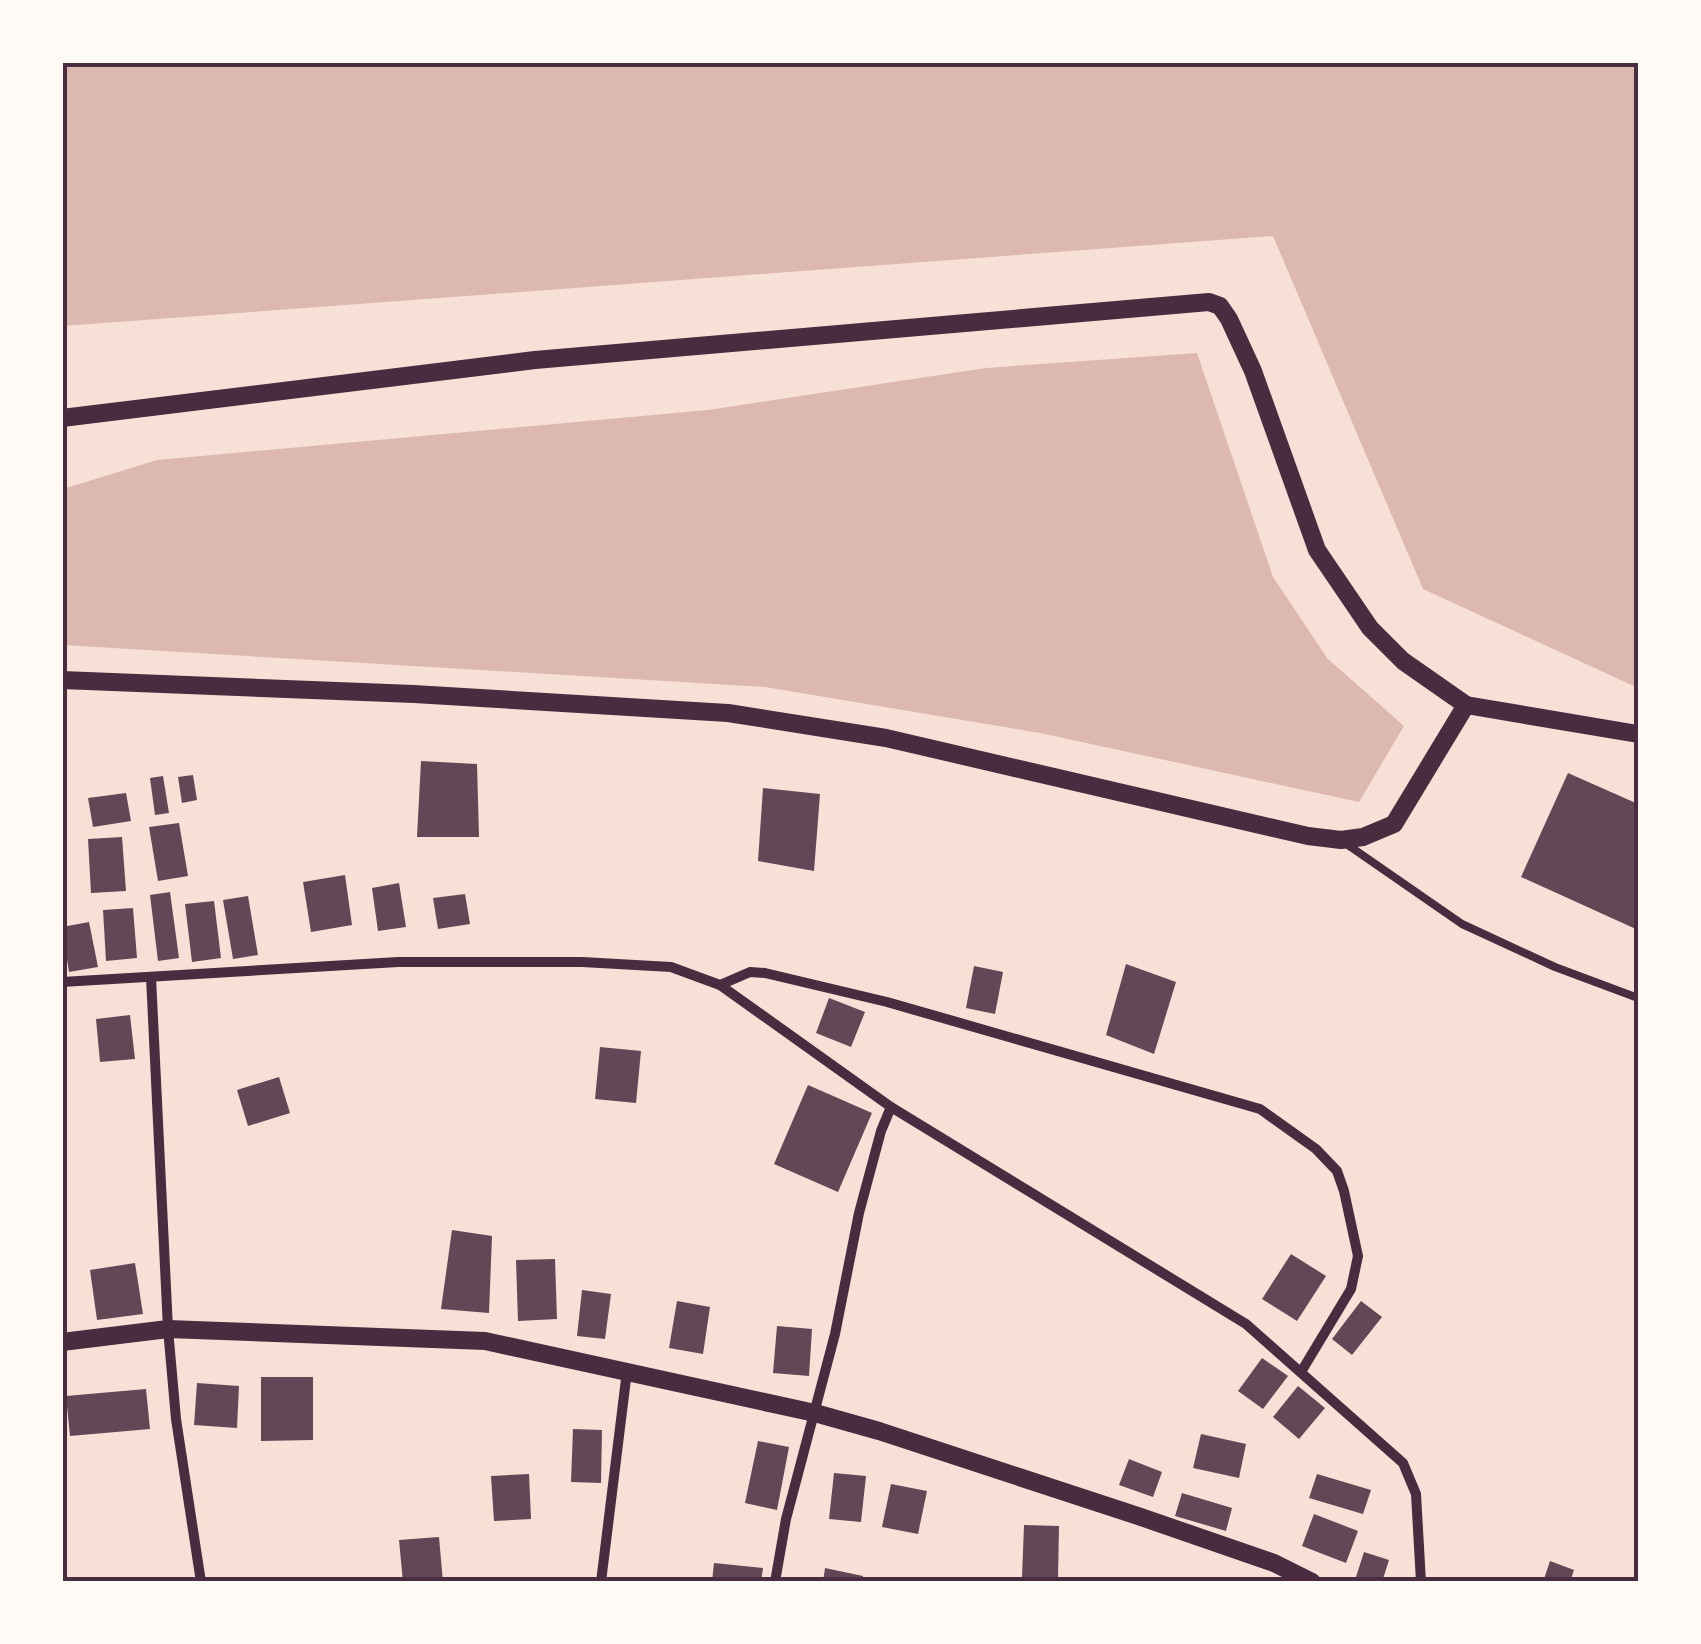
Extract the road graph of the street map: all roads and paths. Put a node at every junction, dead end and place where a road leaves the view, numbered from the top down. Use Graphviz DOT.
graph roads {
  1 [pos="62,418"];
  2 [pos="62,680"];
  3 [pos="1466,705"];
  4 [pos="1638,734"];
  5 [pos="1341,840"];
  6 [pos="151,977"];
  7 [pos="62,982"];
  8 [pos="720,985"];
  9 [pos="1638,998"];
  10 [pos="891,1107"];
  11 [pos="168,1329"];
  12 [pos="62,1342"];
  13 [pos="627,1371"];
  14 [pos="1301,1372"];
  15 [pos="815,1413"];
  16 [pos="202,1582"];
  17 [pos="600,1582"];
  18 [pos="775,1582"];
  19 [pos="1312,1582"];
  20 [pos="1421,1582"];
  1 -- 3 [label="street"];
  2 -- 5 [label="street"];
  3 -- 4 [label="street"];
  3 -- 5 [label="street"];
  5 -- 9 [label="lane"];
  6 -- 7 [label="street"];
  6 -- 8 [label="street"];
  6 -- 11 [label="street"];
  8 -- 10 [label="street"];
  8 -- 14 [label="street"];
  10 -- 14 [label="street"];
  10 -- 15 [label="street"];
  11 -- 12 [label="street"];
  11 -- 13 [label="street"];
  11 -- 16 [label="street"];
  13 -- 15 [label="street"];
  13 -- 17 [label="street"];
  14 -- 20 [label="street"];
  15 -- 18 [label="street"];
  15 -- 19 [label="street"];
}
